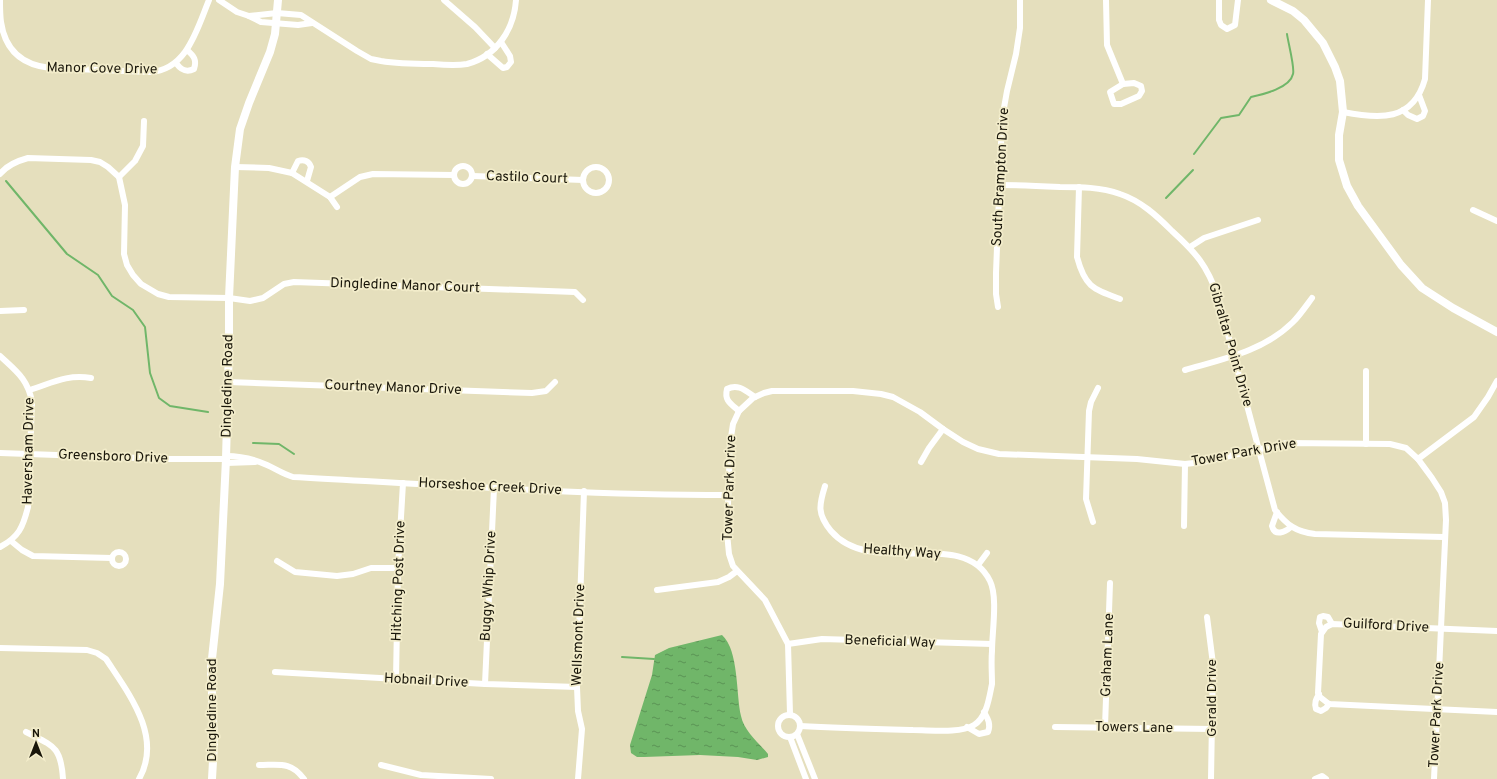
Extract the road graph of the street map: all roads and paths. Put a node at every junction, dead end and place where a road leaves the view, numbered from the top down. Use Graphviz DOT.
graph roads {
  1 [pos="0,0"];
  2 [pos="209,0"];
  3 [pos="219,0"];
  4 [pos="278,0"];
  5 [pos="444,0"];
  6 [pos="516,0"];
  7 [pos="1020,0"];
  8 [pos="1106,0"];
  9 [pos="1219,0"];
  10 [pos="1238,0"];
  11 [pos="1271,0"];
  12 [pos="1428,0"];
  13 [pos="278,13"];
  14 [pos="249,16"];
  15 [pos="312,23"];
  16 [pos="277,24"];
  17 [pos="501,42"];
  18 [pos="495,48"];
  19 [pos="187,50"];
  20 [pos="487,54"];
  21 [pos="176,63"];
  22 [pos="1123,84"];
  23 [pos="1419,95"];
  24 [pos="1403,110"];
  25 [pos="1343,112"];
  26 [pos="144,121"];
  27 [pos="235,167"];
  28 [pos="292,172"];
  29 [pos="0,174"];
  30 [pos="454,175"];
  31 [pos="472,176"];
  32 [pos="119,177"];
  33 [pos="582,180"];
  34 [pos="307,181"];
  35 [pos="999,185"];
  36 [pos="1079,187"];
  37 [pos="330,198"];
  38 [pos="336,207"];
  39 [pos="1473,210"];
  40 [pos="1258,220"];
  41 [pos="1497,221"];
  42 [pos="1190,247"];
  43 [pos="229,298"];
  44 [pos="1312,298"];
  45 [pos="1120,299"];
  46 [pos="582,300"];
  47 [pos="998,307"];
  48 [pos="24,310"];
  49 [pos="0,311"];
  50 [pos="1497,332"];
  51 [pos="0,356"];
  52 [pos="1234,356"];
  53 [pos="1185,370"];
  54 [pos="1366,371"];
  55 [pos="91,378"];
  56 [pos="1497,381"];
  57 [pos="228,382"];
  58 [pos="555,382"];
  59 [pos="1098,388"];
  60 [pos="30,390"];
  61 [pos="755,397"];
  62 [pos="739,412"];
  63 [pos="943,429"];
  64 [pos="1366,444"];
  65 [pos="1258,449"];
  66 [pos="0,453"];
  67 [pos="29,454"];
  68 [pos="1088,457"];
  69 [pos="226,459"];
  70 [pos="1418,459"];
  71 [pos="921,462"];
  72 [pos="1185,464"];
  73 [pos="403,483"];
  74 [pos="825,486"];
  75 [pos="494,488"];
  76 [pos="584,491"];
  77 [pos="728,495"];
  78 [pos="1277,512"];
  79 [pos="1093,522"];
  80 [pos="1184,526"];
  81 [pos="1291,527"];
  82 [pos="1444,537"];
  83 [pos="11,541"];
  84 [pos="0,547"];
  85 [pos="987,553"];
  86 [pos="112,558"];
  87 [pos="277,561"];
  88 [pos="978,565"];
  89 [pos="398,568"];
  90 [pos="737,571"];
  91 [pos="1110,583"];
  92 [pos="657,590"];
  93 [pos="1207,617"];
  94 [pos="1332,624"];
  95 [pos="1440,629"];
  96 [pos="1497,631"];
  97 [pos="1322,632"];
  98 [pos="788,644"];
  99 [pos="992,644"];
  100 [pos="0,648"];
  101 [pos="275,672"];
  102 [pos="396,679"];
  103 [pos="485,684"];
  104 [pos="577,687"];
  105 [pos="1318,694"];
  106 [pos="1329,704"];
  107 [pos="1437,709"];
  108 [pos="984,712"];
  109 [pos="1497,712"];
  110 [pos="790,714"];
  111 [pos="800,726"];
  112 [pos="967,727"];
  113 [pos="1055,727"];
  114 [pos="1105,727"];
  115 [pos="1213,729"];
  116 [pos="26,732"];
  117 [pos="797,734"];
  118 [pos="790,737"];
  119 [pos="259,765"];
  120 [pos="381,765"];
  121 [pos="63,779"];
  122 [pos="139,779"];
  123 [pos="212,779"];
  124 [pos="304,779"];
  125 [pos="491,779"];
  126 [pos="578,779"];
  127 [pos="806,779"];
  128 [pos="816,779"];
  129 [pos="1212,779"];
  130 [pos="1315,779"];
  131 [pos="1326,779"];
  132 [pos="1434,779"];
  1 -- 21 [label="street, Manor Cove Drive"];
  2 -- 19 [label="street, Manor Cove Drive"];
  3 -- 14 [label="street"];
  4 -- 13 [label="street, Dingledine Road"];
  5 -- 18 [label="street"];
  6 -- 17 [label="street"];
  7 -- 35 [label="street, South Brampton Drive"];
  8 -- 22 [label="street"];
  9 -- 10 [label="street"];
  11 -- 25 [label="street"];
  12 -- 23 [label="street"];
  13 -- 14 [label="street"];
  13 -- 15 [label="street"];
  13 -- 16 [label="street, Dingledine Road"];
  14 -- 16 [label="street"];
  15 -- 16 [label="street"];
  15 -- 20 [label="street"];
  16 -- 27 [label="street, Dingledine Road"];
  17 -- 18 [label="street"];
  17 -- 20 [label="street"];
  18 -- 20 [label="street"];
  19 -- 21 [label="street, Manor Cove Drive"];
  19 -- 21 [label="street, Manor Cove Drive"];
  22 -- 22 [label="street"];
  23 -- 24 [label="street"];
  23 -- 24 [label="street"];
  24 -- 25 [label="street"];
  25 -- 50 [label="street"];
  26 -- 32 [label="street"];
  27 -- 28 [label="street"];
  27 -- 43 [label="street, Dingledine Road"];
  28 -- 34 [label="street"];
  28 -- 34 [label="street"];
  29 -- 32 [label="street"];
  30 -- 31 [label="street, Castilo Court"];
  30 -- 31 [label="street, Castilo Court"];
  30 -- 37 [label="street, Castilo Court"];
  31 -- 33 [label="street, Castilo Court"];
  32 -- 43 [label="street"];
  33 -- 33 [label="street, Castilo Court"];
  34 -- 37 [label="street"];
  35 -- 36 [label="street, Gibraltar Point Drive"];
  35 -- 47 [label="street, South Brampton Drive"];
  36 -- 42 [label="street, Gibraltar Point Drive"];
  36 -- 45 [label="street"];
  37 -- 38 [label="street"];
  39 -- 41 [label="street"];
  40 -- 42 [label="street"];
  42 -- 52 [label="street, Gibraltar Point Drive"];
  43 -- 46 [label="street, Dingledine Manor Court"];
  43 -- 57 [label="street, Dingledine Road"];
  44 -- 52 [label="street"];
  48 -- 49 [label="street"];
  51 -- 60 [label="street, Haversham Drive"];
  52 -- 53 [label="street"];
  52 -- 65 [label="street, Gibraltar Point Drive"];
  54 -- 64 [label="street"];
  55 -- 60 [label="street"];
  56 -- 70 [label="street"];
  57 -- 58 [label="street, Courtney Manor Drive"];
  57 -- 69 [label="street, Dingledine Road"];
  59 -- 68 [label="street"];
  60 -- 67 [label="street, Haversham Drive"];
  61 -- 62 [label="street, Tower Park Drive"];
  61 -- 62 [label="street"];
  61 -- 63 [label="street, Tower Park Drive"];
  62 -- 77 [label="street, Tower Park Drive"];
  63 -- 68 [label="street, Tower Park Drive"];
  63 -- 71 [label="street"];
  64 -- 65 [label="street, Tower Park Drive"];
  64 -- 70 [label="street, Tower Park Drive"];
  65 -- 72 [label="street, Tower Park Drive"];
  65 -- 78 [label="street, Gibraltar Point Drive"];
  66 -- 67 [label="street, Greensboro Drive"];
  67 -- 69 [label="street, Greensboro Drive"];
  67 -- 83 [label="street, Haversham Drive"];
  68 -- 72 [label="street, Tower Park Drive"];
  68 -- 79 [label="street"];
  69 -- 73 [label="street, Horseshoe Creek Drive"];
  69 -- 123 [label="street, Dingledine Road"];
  70 -- 82 [label="street, Tower Park Drive"];
  72 -- 80 [label="street"];
  73 -- 75 [label="street, Horseshoe Creek Drive"];
  73 -- 89 [label="street, Hitching Post Drive"];
  74 -- 88 [label="street, Healthy Way"];
  75 -- 76 [label="street, Horseshoe Creek Drive"];
  75 -- 103 [label="street, Buggy Whip Drive"];
  76 -- 77 [label="street, Horseshoe Creek Drive"];
  76 -- 104 [label="street, Wellsmont Drive"];
  77 -- 90 [label="street, Tower Park Drive"];
  78 -- 81 [label="street, Gibraltar Point Drive"];
  78 -- 81 [label="street, Gibraltar Point Drive"];
  81 -- 82 [label="street, Gibraltar Point Drive"];
  82 -- 95 [label="street, Tower Park Drive"];
  83 -- 84 [label="street, Haversham Drive"];
  83 -- 86 [label="street"];
  85 -- 88 [label="street"];
  87 -- 89 [label="street"];
  88 -- 99 [label="street, Healthy Way"];
  89 -- 102 [label="street, Hitching Post Drive"];
  90 -- 92 [label="street"];
  90 -- 98 [label="street, Tower Park Drive"];
  91 -- 114 [label="street, Graham Lane"];
  93 -- 115 [label="street, Gerald Drive"];
  94 -- 95 [label="street, Guilford Drive"];
  94 -- 97 [label="street, Guilford Drive"];
  94 -- 97 [label="street, Guilford Drive"];
  95 -- 96 [label="street, Guilford Drive"];
  95 -- 107 [label="street, Tower Park Drive"];
  97 -- 105 [label="street, Guilford Drive"];
  98 -- 99 [label="street, Beneficial Way"];
  98 -- 110 [label="street, Tower Park Drive"];
  99 -- 108 [label="street, Healthy Way"];
  100 -- 122 [label="street"];
  101 -- 102 [label="street, Hobnail Drive"];
  102 -- 103 [label="street, Hobnail Drive"];
  103 -- 104 [label="street, Hobnail Drive"];
  104 -- 126 [label="street, Wellsmont Drive"];
  105 -- 106 [label="street"];
  105 -- 106 [label="street, Guilford Drive"];
  106 -- 107 [label="street, Guilford Drive"];
  107 -- 109 [label="street, Guilford Drive"];
  107 -- 132 [label="street, Tower Park Drive"];
  108 -- 112 [label="street, Healthy Way"];
  108 -- 112 [label="street, Healthy Way"];
  110 -- 111 [label="street"];
  110 -- 118 [label="street"];
  111 -- 112 [label="street, Healthy Way"];
  111 -- 117 [label="street"];
  113 -- 114 [label="street, Towers Lane"];
  114 -- 115 [label="street, Towers Lane"];
  115 -- 129 [label="street, Gerald Drive"];
  116 -- 121 [label="street"];
  117 -- 118 [label="street"];
  117 -- 128 [label="street"];
  118 -- 127 [label="street"];
  119 -- 124 [label="street"];
  120 -- 125 [label="street"];
  130 -- 131 [label="street"];
}
